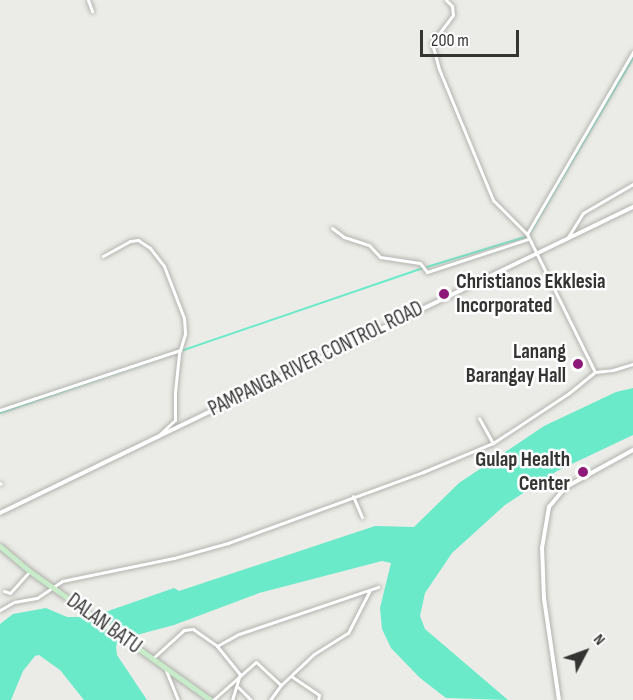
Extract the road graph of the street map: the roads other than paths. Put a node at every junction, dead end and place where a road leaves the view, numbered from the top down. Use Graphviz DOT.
graph roads {
  1 [pos="88,0"];
  2 [pos="446,0"];
  3 [pos="92,11"];
  4 [pos="633,52"];
  5 [pos="633,184"];
  6 [pos="633,207"];
  7 [pos="332,228"];
  8 [pos="527,236"];
  9 [pos="567,239"];
  10 [pos="103,256"];
  11 [pos="536,256"];
  12 [pos="179,352"];
  13 [pos="633,364"];
  14 [pos="595,372"];
  15 [pos="0,410"];
  16 [pos="479,418"];
  17 [pos="155,438"];
  18 [pos="493,443"];
  19 [pos="633,450"];
  20 [pos="353,496"];
  21 [pos="0,513"];
  22 [pos="362,517"];
  23 [pos="0,546"];
  24 [pos="30,572"];
  25 [pos="52,587"];
  26 [pos="378,587"];
  27 [pos="370,590"];
  28 [pos="4,591"];
  29 [pos="0,610"];
  30 [pos="217,646"];
  31 [pos="152,659"];
  32 [pos="165,668"];
  33 [pos="240,674"];
  34 [pos="291,676"];
  35 [pos="281,685"];
  36 [pos="238,687"];
  37 [pos="178,700"];
  38 [pos="212,700"];
  39 [pos="232,700"];
  40 [pos="251,700"];
  41 [pos="270,700"];
  42 [pos="318,700"];
  43 [pos="559,700"];
  1 -- 3 [label="street"];
  2 -- 8 [label="street"];
  4 -- 8 [label="street"];
  5 -- 9 [label="street"];
  6 -- 9 [label="main road, PAMPANGA RIVER CONTROL ROAD"];
  7 -- 8 [label="street"];
  8 -- 11 [label="street"];
  9 -- 11 [label="main road, PAMPANGA RIVER CONTROL ROAD"];
  10 -- 12 [label="street"];
  11 -- 14 [label="street"];
  11 -- 17 [label="main road, PAMPANGA RIVER CONTROL ROAD"];
  12 -- 15 [label="street"];
  12 -- 17 [label="street"];
  13 -- 14 [label="street"];
  14 -- 18 [label="street"];
  16 -- 18 [label="street"];
  17 -- 21 [label="main road, PAMPANGA RIVER CONTROL ROAD"];
  18 -- 20 [label="street"];
  19 -- 43 [label="main road"];
  20 -- 22 [label="street"];
  20 -- 25 [label="street"];
  23 -- 24 [label="main road, DALAN BATU"];
  24 -- 25 [label="main road, DALAN BATU"];
  24 -- 28 [label="street"];
  25 -- 29 [label="street"];
  25 -- 31 [label="main road, DALAN BATU"];
  26 -- 27 [label="street"];
  27 -- 30 [label="street"];
  27 -- 34 [label="street"];
  30 -- 31 [label="street"];
  30 -- 33 [label="street"];
  31 -- 32 [label="main road, DALAN BATU"];
  32 -- 37 [label="street"];
  32 -- 38 [label="main road, DALAN BATU"];
  33 -- 35 [label="street"];
  33 -- 36 [label="street"];
  33 -- 38 [label="street"];
  34 -- 35 [label="street"];
  34 -- 42 [label="street"];
  35 -- 41 [label="street"];
  36 -- 39 [label="street"];
  36 -- 40 [label="street"];
}
